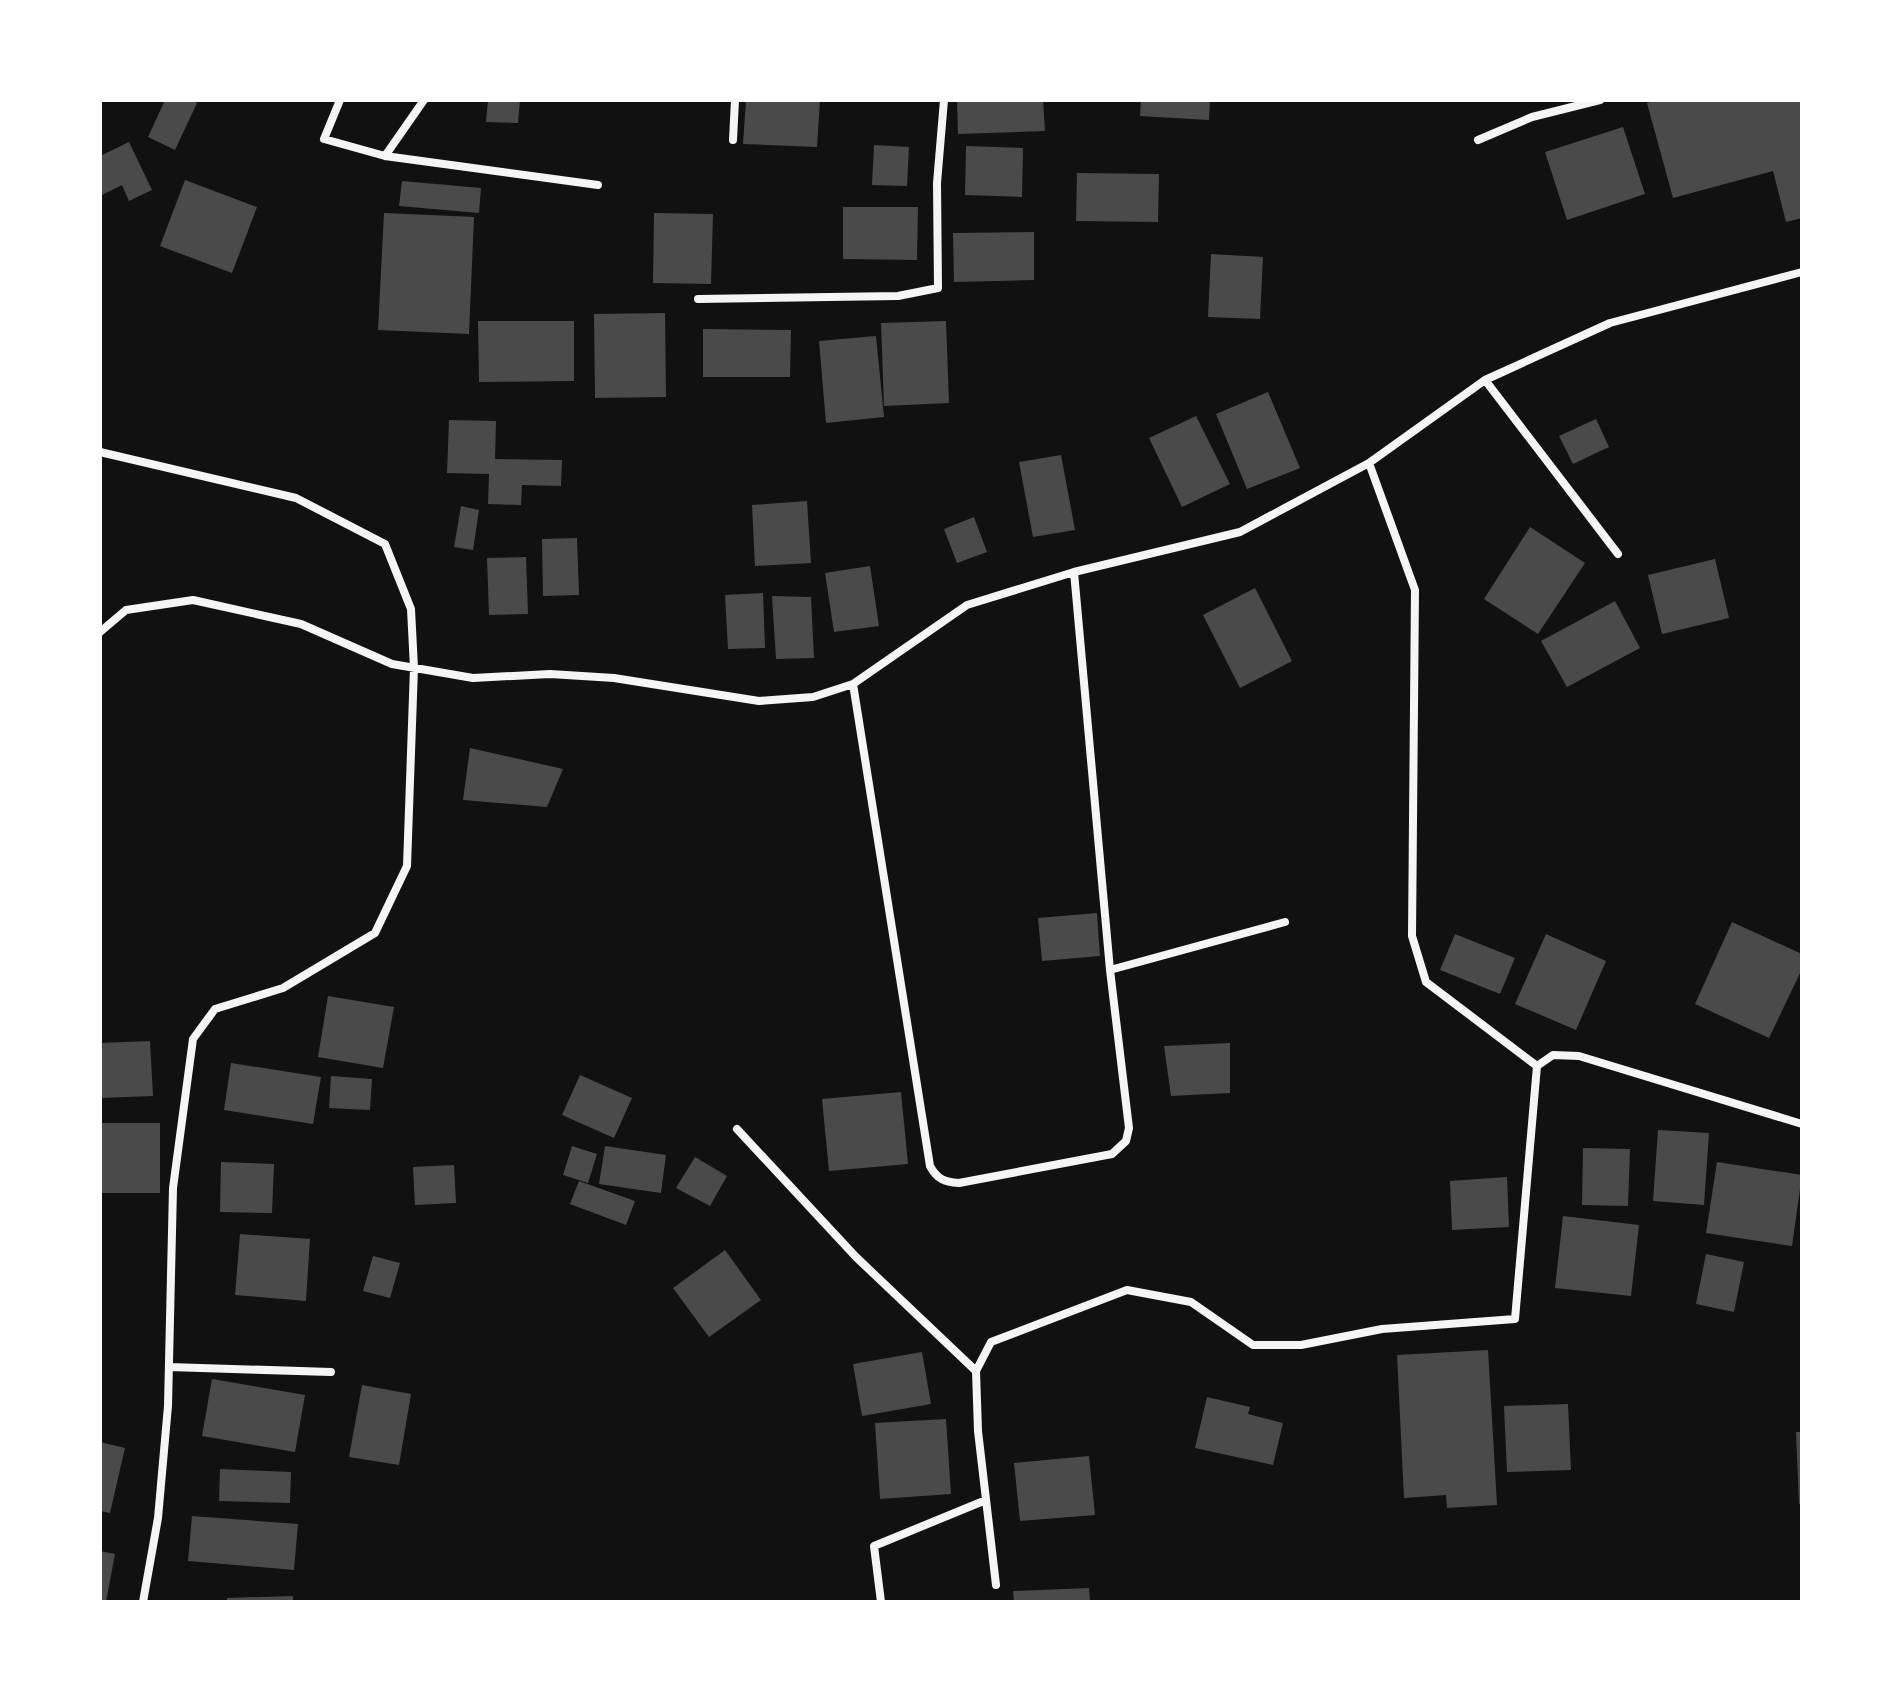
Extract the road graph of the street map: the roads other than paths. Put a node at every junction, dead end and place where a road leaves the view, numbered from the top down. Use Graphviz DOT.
graph roads {
  1 [pos="340,100"];
  2 [pos="424,100"];
  3 [pos="735,100"];
  4 [pos="944,100"];
  5 [pos="1600,100"];
  6 [pos="733,140"];
  7 [pos="1478,140"];
  8 [pos="385,156"];
  9 [pos="598,185"];
  10 [pos="1802,272"];
  11 [pos="698,299"];
  12 [pos="1485,380"];
  13 [pos="100,452"];
  14 [pos="1369,463"];
  15 [pos="1618,554"];
  16 [pos="1074,572"];
  17 [pos="100,632"];
  18 [pos="414,668"];
  19 [pos="853,684"];
  20 [pos="1285,922"];
  21 [pos="1110,970"];
  22 [pos="1537,1066"];
  23 [pos="1802,1124"];
  24 [pos="737,1129"];
  25 [pos="169,1367"];
  26 [pos="976,1371"];
  27 [pos="331,1372"];
  28 [pos="986,1500"];
  29 [pos="996,1585"];
  30 [pos="143,1602"];
  31 [pos="881,1602"];
  1 -- 8 [label="street"];
  2 -- 8 [label="street"];
  3 -- 6 [label="street"];
  4 -- 11 [label="street"];
  5 -- 7 [label="street"];
  8 -- 9 [label="street"];
  10 -- 12 [label="street"];
  12 -- 14 [label="street"];
  12 -- 15 [label="street"];
  13 -- 18 [label="street"];
  14 -- 16 [label="street"];
  14 -- 22 [label="street"];
  16 -- 19 [label="street"];
  16 -- 21 [label="street"];
  17 -- 18 [label="street"];
  18 -- 19 [label="street"];
  18 -- 25 [label="street"];
  19 -- 21 [label="street"];
  20 -- 21 [label="street"];
  22 -- 23 [label="street"];
  22 -- 26 [label="street"];
  24 -- 26 [label="street"];
  25 -- 27 [label="street"];
  25 -- 30 [label="street"];
  26 -- 28 [label="street"];
  28 -- 29 [label="street"];
  28 -- 31 [label="street"];
}
